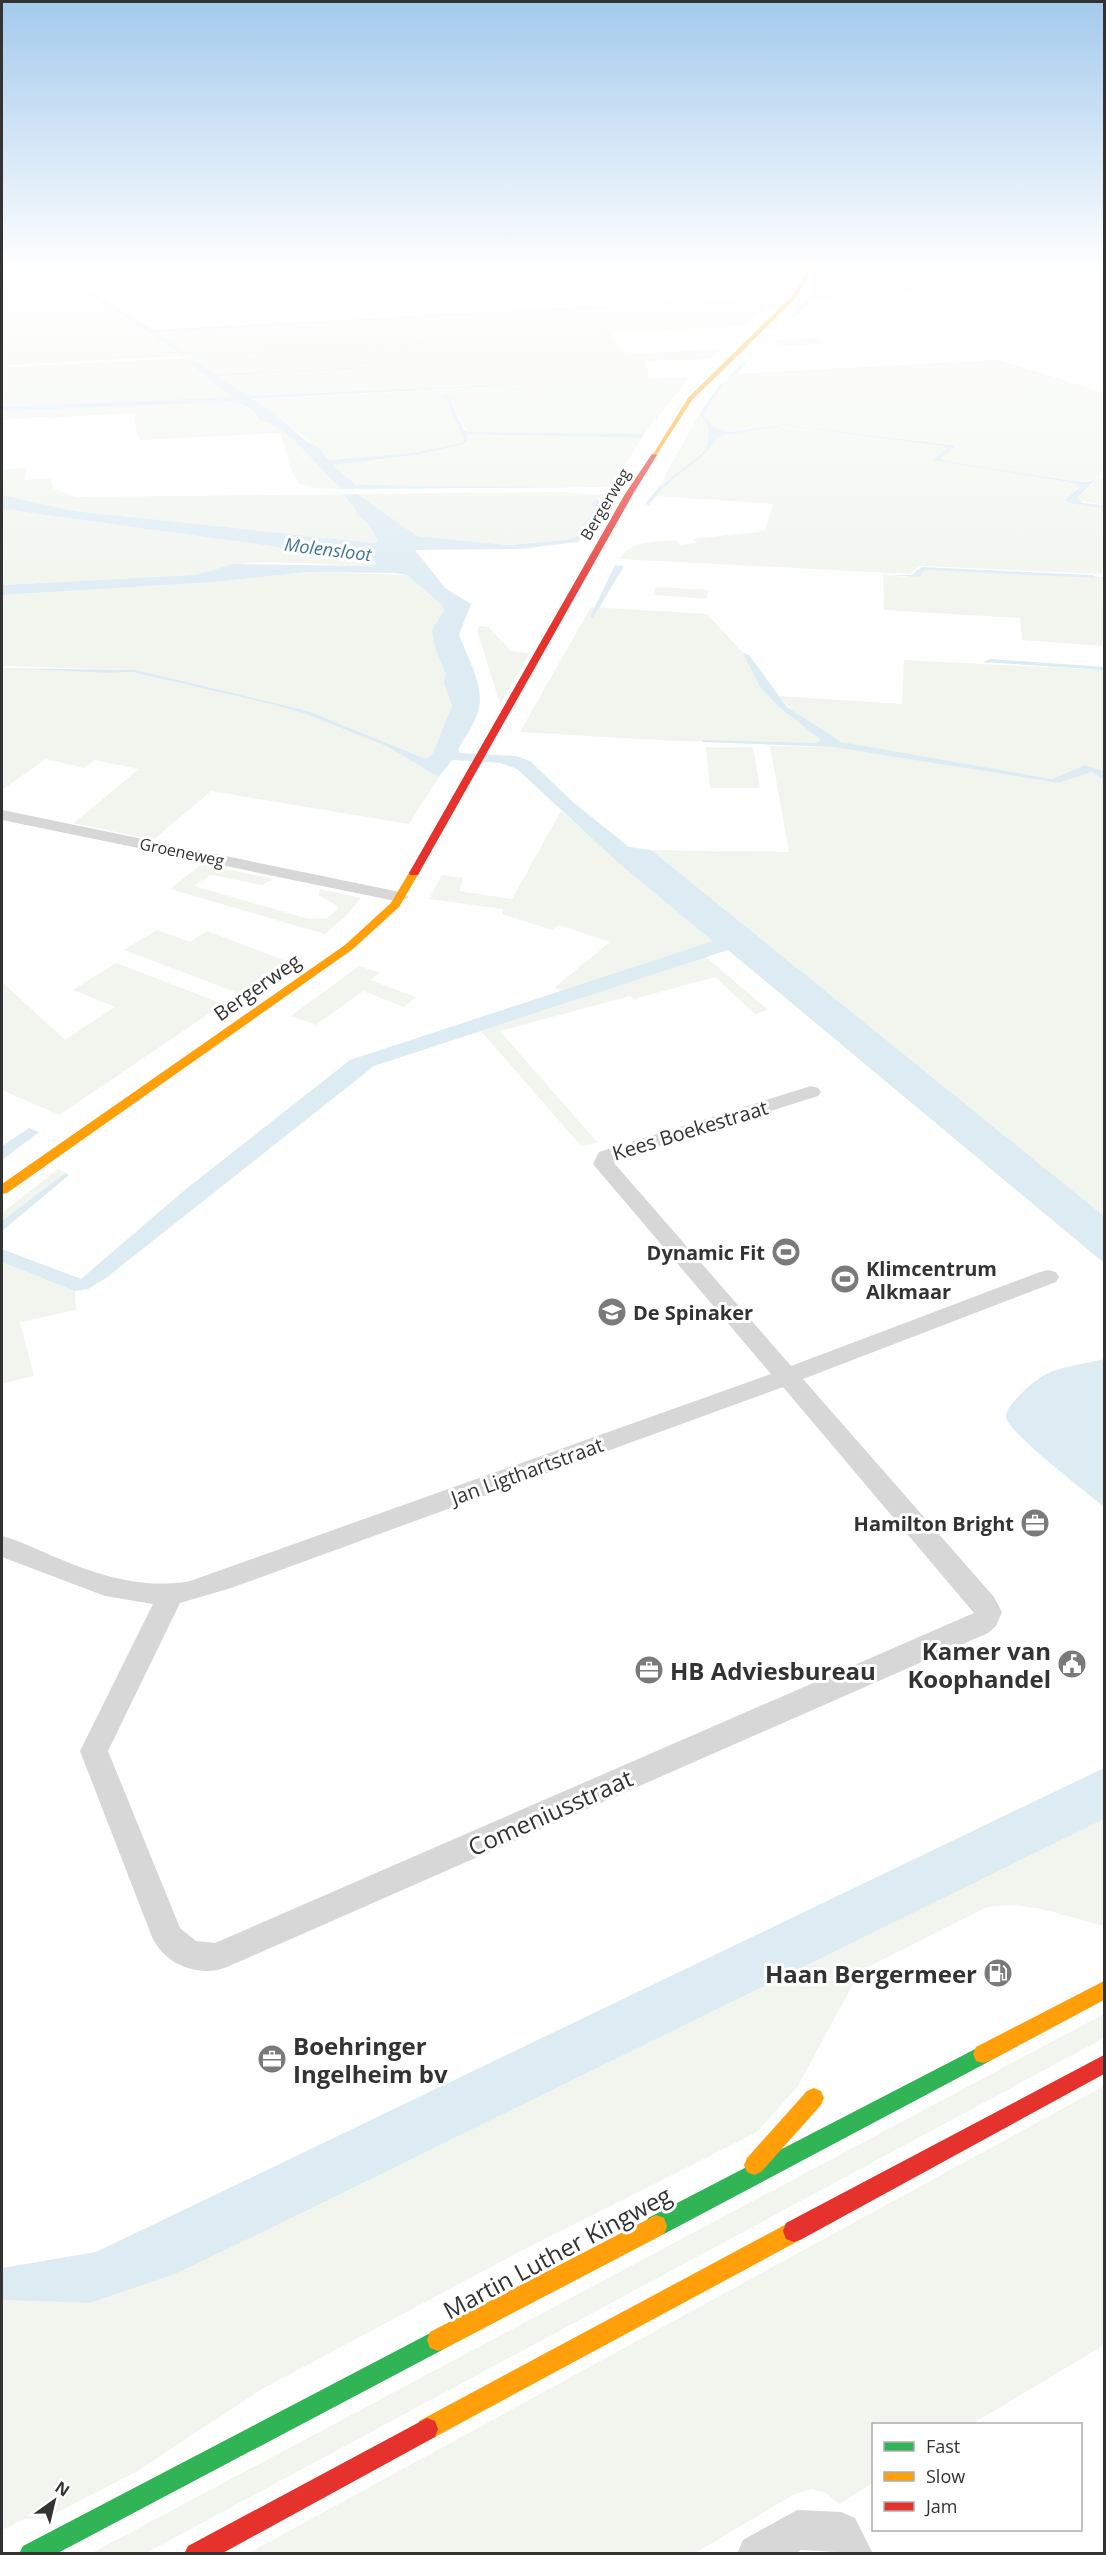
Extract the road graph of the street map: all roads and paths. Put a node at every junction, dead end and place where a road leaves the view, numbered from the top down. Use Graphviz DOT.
graph roads {
  1 [pos="702,387"];
  2 [pos="2,815"];
  3 [pos="400,897"];
  4 [pos="812,1092"];
  5 [pos="2,1190"];
  6 [pos="1048,1277"];
  7 [pos="786,1377"];
  8 [pos="2,1546"];
  9 [pos="171,1594"];
  10 [pos="1104,1990"];
  11 [pos="1104,2064"];
  12 [pos="814,2098"];
  13 [pos="739,2182"];
  14 [pos="31,2553"];
  15 [pos="196,2553"];
  16 [pos="757,2553"];
  17 [pos="853,2553"];
  1 -- 3 [label="main road, Bergerweg"];
  2 -- 3 [label="street, Groeneweg"];
  3 -- 5 [label="main road, Bergerweg"];
  4 -- 7 [label="street, Kees Boekestraat"];
  6 -- 7 [label="street, Jan Ligthartstraat"];
  7 -- 9 [label="street, Jan Ligthartstraat"];
  7 -- 9 [label="street, Comeniusstraat"];
  8 -- 9 [label="street, Jan Ligthartstraat"];
  10 -- 13 [label="main road, Martin Luther Kingweg"];
  11 -- 15 [label="main road"];
  12 -- 13 [label="main road"];
  13 -- 14 [label="main road, Martin Luther Kingweg"];
  16 -- 17 [label="street"];
}
